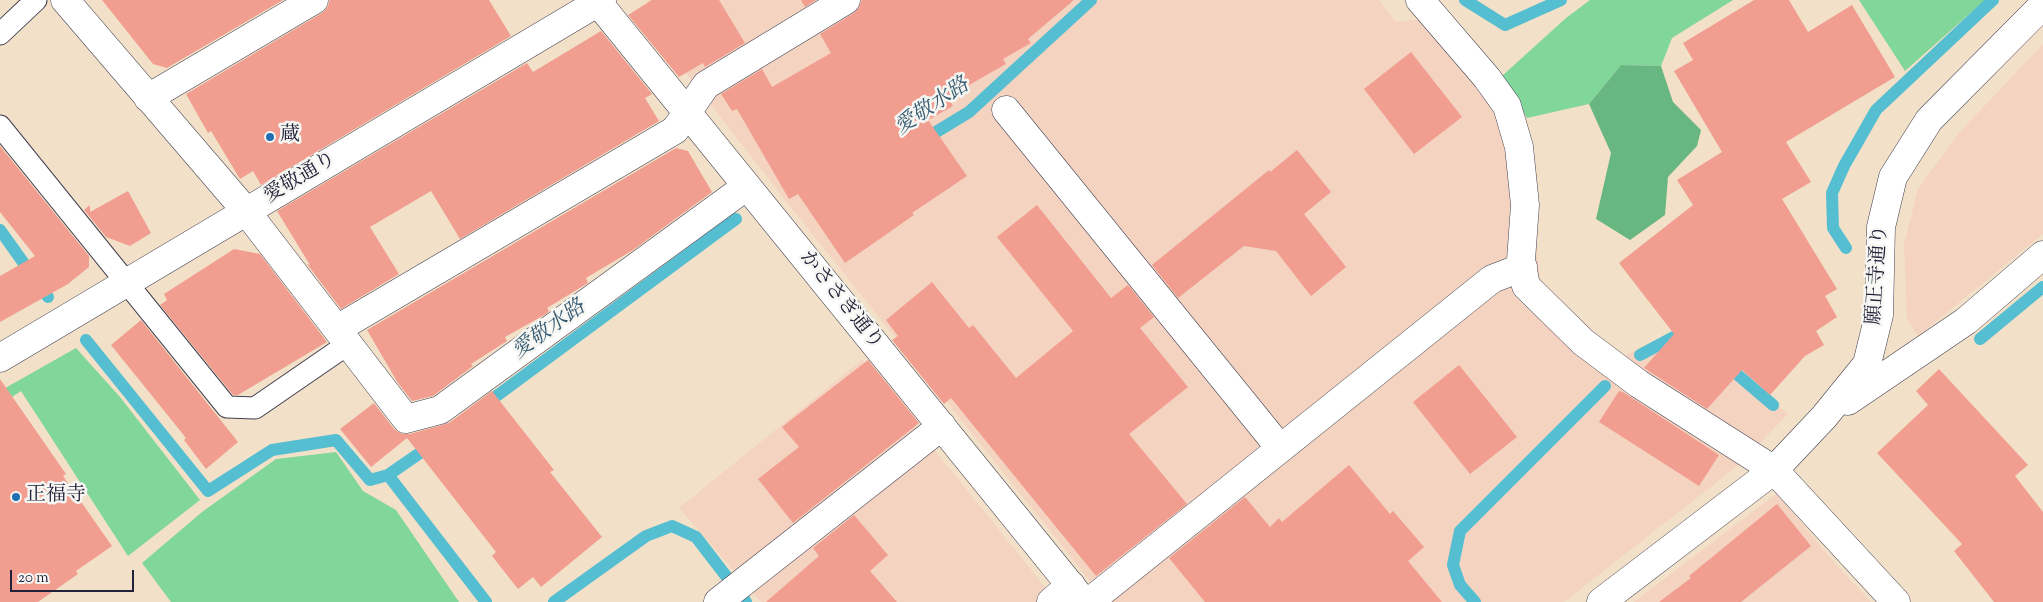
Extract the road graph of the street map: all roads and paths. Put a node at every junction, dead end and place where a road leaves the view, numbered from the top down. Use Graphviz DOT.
graph roads {
  1 [pos="36,0"];
  2 [pos="65,0"];
  3 [pos="314,0"];
  4 [pos="846,0"];
  5 [pos="598,1"];
  6 [pos="1424,2"];
  7 [pos="2043,5"];
  8 [pos="0,34"];
  9 [pos="148,98"];
  10 [pos="1006,110"];
  11 [pos="687,113"];
  12 [pos="0,126"];
  13 [pos="746,186"];
  14 [pos="246,211"];
  15 [pos="2043,255"];
  16 [pos="1523,267"];
  17 [pos="127,283"];
  18 [pos="342,336"];
  19 [pos="0,358"];
  20 [pos="1824,417"];
  21 [pos="942,426"];
  22 [pos="1280,448"];
  23 [pos="1774,470"];
  24 [pos="1074,598"];
  25 [pos="722,599"];
  26 [pos="1601,602"];
  27 [pos="1896,602"];
  1 -- 8 [label="lane"];
  2 -- 9 [label="street"];
  3 -- 9 [label="street"];
  4 -- 11 [label="street"];
  5 -- 11 [label="street, かささぎ通り"];
  5 -- 14 [label="street, 愛敬通り"];
  6 -- 16 [label="street"];
  7 -- 20 [label="street, 願正寺通り"];
  9 -- 14 [label="street"];
  10 -- 22 [label="street"];
  11 -- 13 [label="street, かささぎ通り"];
  11 -- 18 [label="street"];
  12 -- 17 [label="lane"];
  13 -- 18 [label="street"];
  13 -- 21 [label="street, かささぎ通り"];
  14 -- 17 [label="street, 愛敬通り"];
  14 -- 18 [label="street"];
  15 -- 20 [label="street"];
  16 -- 22 [label="street"];
  16 -- 23 [label="street"];
  17 -- 18 [label="lane"];
  17 -- 19 [label="street, 愛敬通り"];
  20 -- 23 [label="street, 願正寺通り"];
  21 -- 24 [label="street, かささぎ通り"];
  21 -- 25 [label="street"];
  22 -- 24 [label="street"];
  23 -- 26 [label="street, 願正寺通り"];
  23 -- 27 [label="street"];
}
